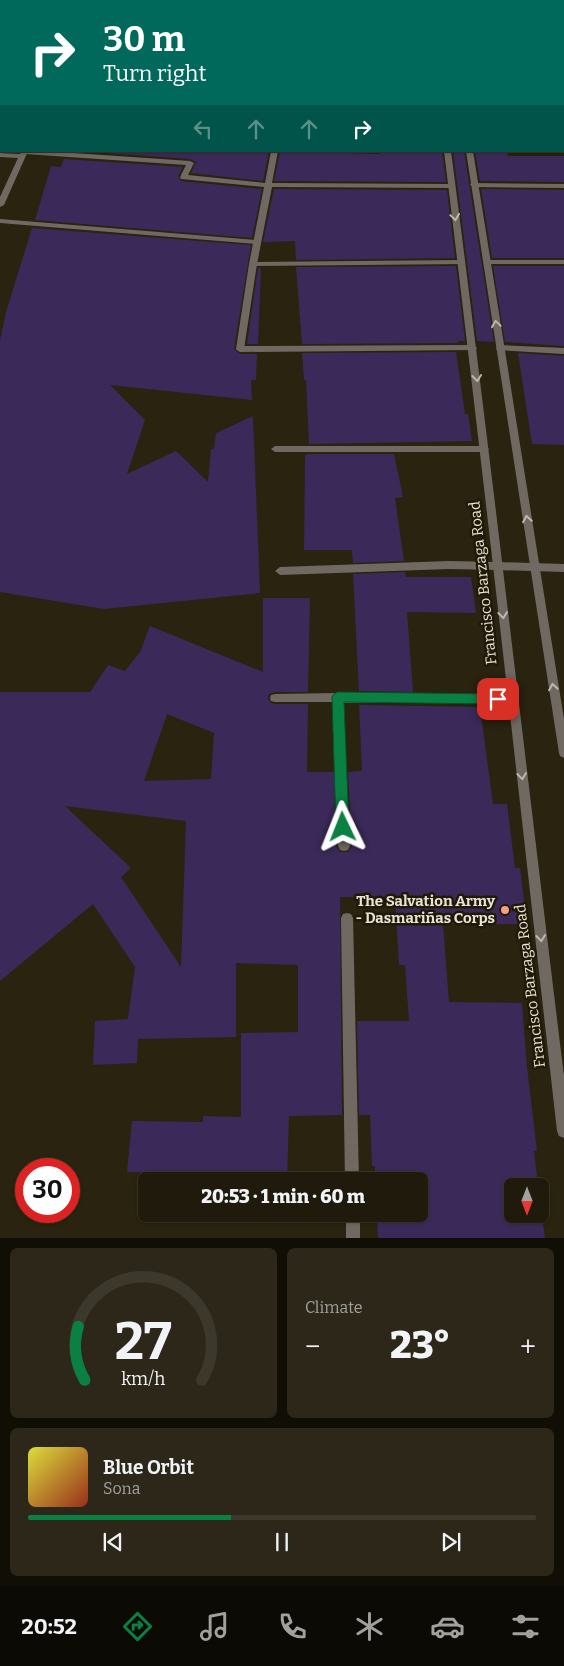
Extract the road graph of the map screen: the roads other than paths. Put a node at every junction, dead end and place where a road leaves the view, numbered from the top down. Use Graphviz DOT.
graph roads {
  1 [pos="275,152"];
  2 [pos="447,152"];
  3 [pos="469,152"];
  4 [pos="24,153"];
  5 [pos="0,155"];
  6 [pos="268,185"];
  7 [pos="451,186"];
  8 [pos="474,186"];
  9 [pos="564,186"];
  10 [pos="0,205"];
  11 [pos="0,221"];
  12 [pos="257,242"];
  13 [pos="462,262"];
  14 [pos="487,262"];
  15 [pos="564,262"];
  16 [pos="253,264"];
  17 [pos="473,348"];
  18 [pos="500,348"];
  19 [pos="564,351"];
  20 [pos="275,448"];
  21 [pos="485,448"];
  22 [pos="497,566"];
  23 [pos="534,567"];
  24 [pos="564,568"];
  25 [pos="280,571"];
  26 [pos="338,697"];
  27 [pos="276,698"];
  28 [pos="513,699"];
  29 [pos="564,753"];
  30 [pos="344,846"];
  31 [pos="348,918"];
  32 [pos="564,1131"];
  33 [pos="352,1172"];
  34 [pos="353,1222"];
  35 [pos="353,1238"];
  1 -- 6 [label="street"];
  2 -- 7 [label="street, Francisco Barzaga Road"];
  3 -- 8 [label="street"];
  4 -- 5 [label="street"];
  4 -- 6 [label="street"];
  4 -- 10 [label="street"];
  6 -- 7 [label="street"];
  6 -- 12 [label="street"];
  7 -- 13 [label="street, Francisco Barzaga Road, one-way"];
  8 -- 9 [label="street"];
  8 -- 14 [label="street"];
  11 -- 12 [label="street"];
  12 -- 16 [label="street"];
  13 -- 16 [label="street"];
  13 -- 17 [label="street, Francisco Barzaga Road"];
  14 -- 15 [label="street"];
  18 -- 14 [label="street, one-way"];
  16 -- 17 [label="street"];
  17 -- 21 [label="street, Francisco Barzaga Road, one-way"];
  18 -- 19 [label="street"];
  23 -- 18 [label="street, one-way"];
  20 -- 21 [label="street"];
  21 -- 22 [label="street, Francisco Barzaga Road"];
  22 -- 23 [label="street"];
  22 -- 25 [label="street"];
  22 -- 28 [label="street, Francisco Barzaga Road, one-way"];
  23 -- 24 [label="street"];
  29 -- 23 [label="street, one-way"];
  26 -- 27 [label="street"];
  26 -- 28 [label="street"];
  26 -- 30 [label="street"];
  28 -- 32 [label="street, Francisco Barzaga Road, one-way"];
  31 -- 33 [label="street"];
  34 -- 35 [label="street"];
}
